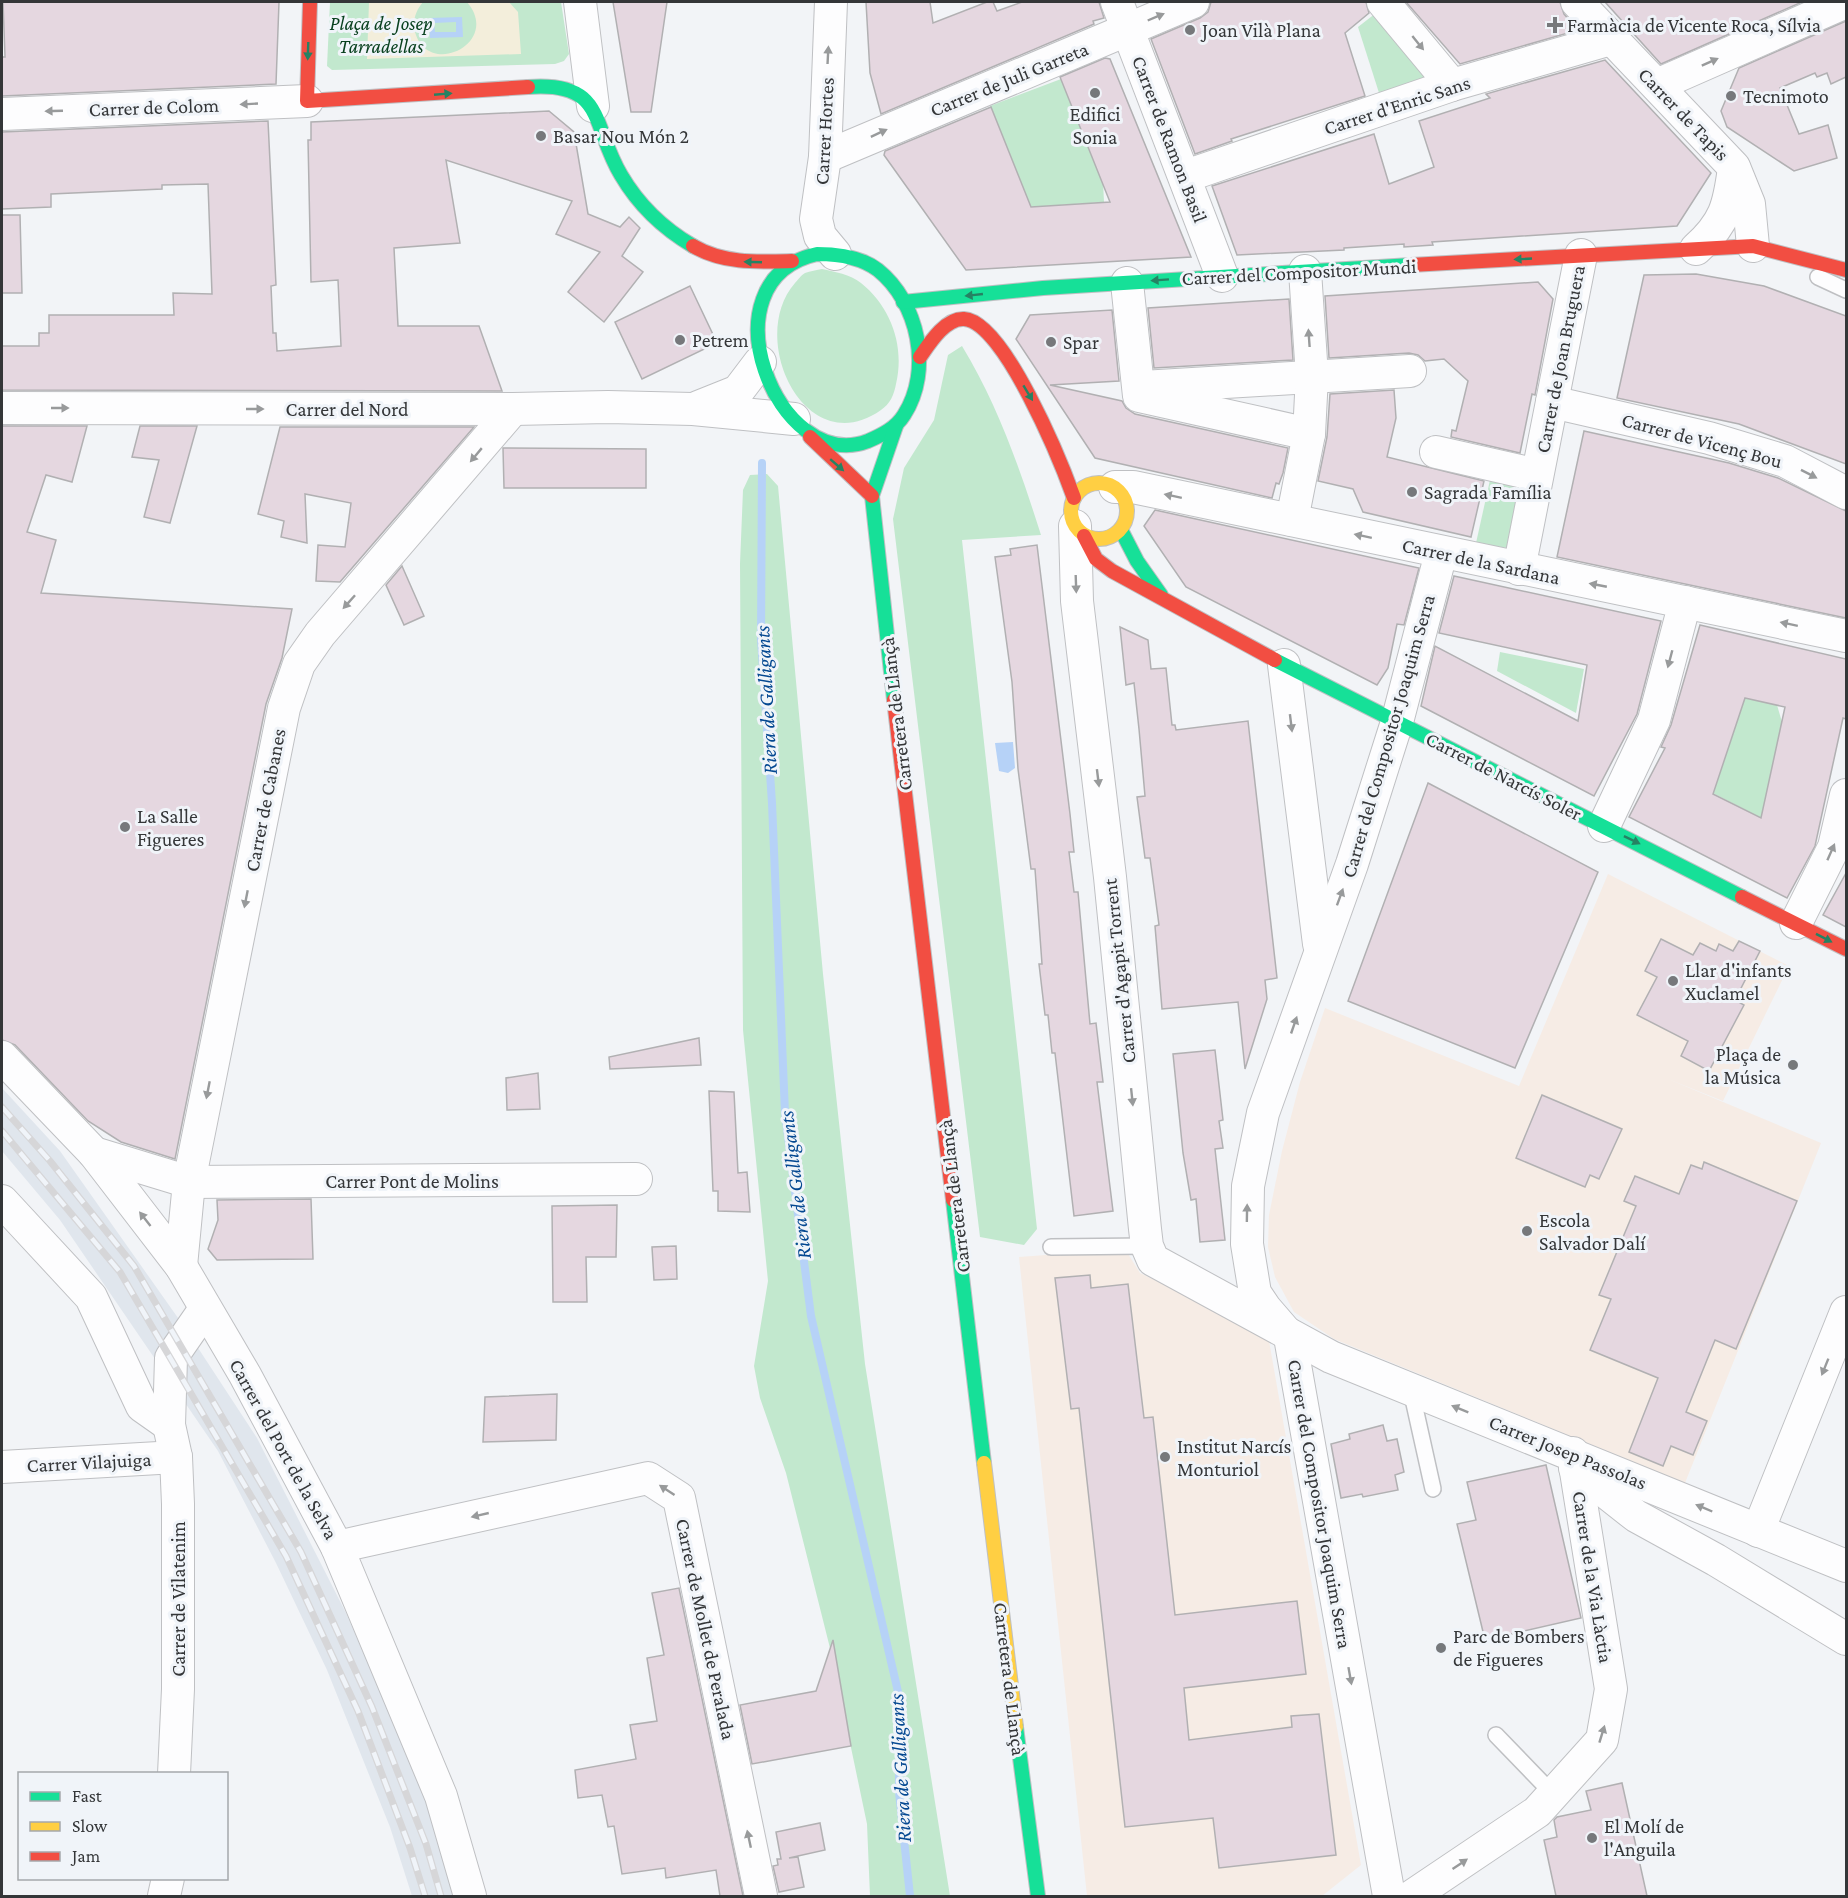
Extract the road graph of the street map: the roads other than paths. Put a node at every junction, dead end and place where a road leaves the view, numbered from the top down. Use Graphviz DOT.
graph roads {
  1 [pos="310,2"];
  2 [pos="580,2"];
  3 [pos="831,2"];
  4 [pos="1193,2"];
  5 [pos="1383,2"];
  6 [pos="1577,2"];
  7 [pos="1846,2"];
  8 [pos="1122,16"];
  9 [pos="1611,39"];
  10 [pos="586,42"];
  11 [pos="553,85"];
  12 [pos="1452,85"];
  13 [pos="1657,85"];
  14 [pos="307,101"];
  15 [pos="593,105"];
  16 [pos="2,114"];
  17 [pos="825,156"];
  18 [pos="1734,167"];
  19 [pos="1186,176"];
  20 [pos="1753,246"];
  21 [pos="1696,249"];
  22 [pos="835,254"];
  23 [pos="1581,255"];
  24 [pos="715,256"];
  25 [pos="792,261"];
  26 [pos="1846,270"];
  27 [pos="1305,272"];
  28 [pos="730,273"];
  29 [pos="1222,276"];
  30 [pos="1127,283"];
  31 [pos="1032,289"];
  32 [pos="1846,290"];
  33 [pos="751,301"];
  34 [pos="903,302"];
  35 [pos="1016,302"];
  36 [pos="758,316"];
  37 [pos="1001,328"];
  38 [pos="996,345"];
  39 [pos="920,357"];
  40 [pos="760,362"];
  41 [pos="1410,371"];
  42 [pos="1312,375"];
  43 [pos="1138,387"];
  44 [pos="1552,402"];
  45 [pos="2,408"];
  46 [pos="523,409"];
  47 [pos="693,409"];
  48 [pos="800,425"];
  49 [pos="896,426"];
  50 [pos="1310,434"];
  51 [pos="1436,452"];
  52 [pos="1537,475"];
  53 [pos="1115,487"];
  54 [pos="1846,493"];
  55 [pos="872,496"];
  56 [pos="1078,520"];
  57 [pos="1292,520"];
  58 [pos="1121,530"];
  59 [pos="1441,553"];
  60 [pos="1519,569"];
  61 [pos="1164,599"];
  62 [pos="1685,602"];
  63 [pos="1846,636"];
  64 [pos="1284,665"];
  65 [pos="1397,722"];
  66 [pos="1846,795"];
  67 [pos="1604,826"];
  68 [pos="1796,924"];
  69 [pos="1846,949"];
  70 [pos="1320,952"];
  71 [pos="2,1057"];
  72 [pos="94,1153"];
  73 [pos="636,1179"];
  74 [pos="189,1182"];
  75 [pos="2,1201"];
  76 [pos="1147,1246"];
  77 [pos="1051,1247"];
  78 [pos="181,1266"];
  79 [pos="1250,1271"];
  80 [pos="1208,1290"];
  81 [pos="205,1309"];
  82 [pos="1846,1312"];
  83 [pos="1290,1336"];
  84 [pos="1331,1357"];
  85 [pos="1298,1381"];
  86 [pos="1411,1389"];
  87 [pos="169,1425"];
  88 [pos="177,1457"];
  89 [pos="1574,1461"];
  90 [pos="2,1467"];
  91 [pos="1432,1489"];
  92 [pos="1758,1530"];
  93 [pos="337,1547"];
  94 [pos="1846,1566"];
  95 [pos="1846,1639"];
  96 [pos="1496,1736"];
  97 [pos="174,1772"];
  98 [pos="1553,1794"];
  99 [pos="168,1880"];
  100 [pos="164,1896"];
  101 [pos="470,1896"];
  102 [pos="761,1896"];
  103 [pos="1038,1896"];
  104 [pos="1389,1896"];
  105 [pos="1412,1896"];
  1 -- 14 [label="street, one-way"];
  2 -- 10 [label="street"];
  17 -- 3 [label="street, Carrer Hortes, one-way"];
  8 -- 4 [label="street, Carrer de Juli Garreta, one-way"];
  5 -- 12 [label="street, one-way"];
  6 -- 9 [label="street, Carrer de Tapis"];
  13 -- 7 [label="street, one-way"];
  17 -- 8 [label="street, Carrer de Juli Garreta, one-way"];
  8 -- 19 [label="street, Carrer de Ramon Basil"];
  9 -- 12 [label="street, Carrer d'Enric Sans"];
  9 -- 13 [label="street, Carrer de Tapis"];
  10 -- 11 [label="street"];
  10 -- 15 [label="street"];
  14 -- 11 [label="street, one-way"];
  11 -- 15 [label="street"];
  12 -- 19 [label="street, Carrer d'Enric Sans"];
  13 -- 18 [label="street, Carrer de Tapis"];
  14 -- 16 [label="street, Carrer de Colom, one-way"];
  15 -- 24 [label="street"];
  17 -- 22 [label="street, Carrer Hortes"];
  18 -- 20 [label="street, Carrer de Tapis"];
  18 -- 21 [label="street"];
  19 -- 29 [label="street, Carrer de Ramon Basil"];
  20 -- 21 [label="street"];
  20 -- 26 [label="street"];
  20 -- 32 [label="lane"];
  21 -- 23 [label="street, Carrer del Compositor Mundi"];
  22 -- 25 [label="street"];
  22 -- 34 [label="street"];
  23 -- 27 [label="street, Carrer del Compositor Mundi, one-way"];
  23 -- 44 [label="street, Carrer de Joan Bruguera"];
  25 -- 24 [label="street, one-way"];
  24 -- 28 [label="street"];
  25 -- 36 [label="street"];
  27 -- 29 [label="street, Carrer del Compositor Mundi"];
  42 -- 27 [label="street, one-way"];
  29 -- 30 [label="street, Carrer del Compositor Mundi, one-way"];
  30 -- 31 [label="street, Carrer del Compositor Mundi"];
  30 -- 43 [label="street"];
  31 -- 34 [label="street, Carrer del Compositor Mundi, one-way"];
  31 -- 35 [label="street"];
  33 -- 36 [label="street"];
  34 -- 39 [label="street"];
  36 -- 40 [label="street"];
  37 -- 38 [label="street"];
  38 -- 39 [label="street, Carrer de Narcís Soler"];
  38 -- 56 [label="street, Carrer de Narcís Soler, one-way"];
  39 -- 49 [label="street"];
  40 -- 47 [label="street, Carrer del Nord"];
  40 -- 48 [label="street"];
  41 -- 42 [label="street"];
  42 -- 43 [label="street"];
  42 -- 50 [label="street"];
  43 -- 50 [label="street"];
  44 -- 52 [label="street, Carrer de Joan Bruguera"];
  44 -- 54 [label="street, Carrer de Vicenç Bou, one-way"];
  45 -- 46 [label="street, Carrer del Nord, one-way"];
  46 -- 47 [label="street, Carrer del Nord"];
  46 -- 74 [label="street, Carrer de Cabanes, one-way"];
  47 -- 48 [label="street, Carrer del Nord"];
  48 -- 49 [label="street"];
  48 -- 55 [label="street, one-way"];
  49 -- 55 [label="street, Carretera de Llançà"];
  50 -- 57 [label="street"];
  51 -- 52 [label="street"];
  52 -- 60 [label="street, Carrer de Joan Bruguera"];
  53 -- 56 [label="street"];
  57 -- 53 [label="street, Carrer de la Sardana, one-way"];
  53 -- 58 [label="street"];
  55 -- 103 [label="street, Carretera de Llançà"];
  56 -- 58 [label="street"];
  56 -- 61 [label="street, Carrer de Narcís Soler"];
  56 -- 76 [label="street, Carrer d'Agapit Torrent, one-way"];
  59 -- 57 [label="street, Carrer de la Sardana, one-way"];
  58 -- 61 [label="street, Carrer de Narcís Soler"];
  59 -- 60 [label="street, Carrer de la Sardana"];
  59 -- 65 [label="street, Carrer del Compositor Joaquim Serra"];
  62 -- 60 [label="street, Carrer de la Sardana, one-way"];
  61 -- 64 [label="street, Carrer de Narcís Soler"];
  63 -- 62 [label="street, Carrer de la Sardana, one-way"];
  62 -- 67 [label="street, one-way"];
  64 -- 65 [label="street, Carrer de Narcís Soler"];
  64 -- 70 [label="street, Carrer del Compositor Joaquim Serra, one-way"];
  65 -- 67 [label="street, Carrer de Narcís Soler"];
  70 -- 65 [label="street, Carrer del Compositor Joaquim Serra, one-way"];
  68 -- 66 [label="street, one-way"];
  67 -- 68 [label="street, Carrer de Narcís Soler, one-way"];
  68 -- 69 [label="street, Carrer de Narcís Soler, one-way"];
  79 -- 70 [label="street, Carrer del Compositor Joaquim Serra, one-way"];
  71 -- 72 [label="street, Carrer del Port de la Selva"];
  72 -- 74 [label="street, Carrer Pont de Molins"];
  78 -- 72 [label="street, Carrer del Port de la Selva, one-way"];
  73 -- 74 [label="street, Carrer Pont de Molins"];
  74 -- 78 [label="street, Carrer de Cabanes"];
  75 -- 87 [label="street"];
  76 -- 77 [label="lane"];
  76 -- 80 [label="street"];
  78 -- 81 [label="street, Carrer del Port de la Selva"];
  79 -- 80 [label="street"];
  79 -- 83 [label="street, Carrer del Compositor Joaquim Serra"];
  80 -- 83 [label="street"];
  81 -- 87 [label="street, Carrer de Vilatenim"];
  81 -- 93 [label="street, Carrer del Port de la Selva"];
  82 -- 92 [label="street, one-way"];
  83 -- 84 [label="street, Carrer Josep Passolas"];
  83 -- 85 [label="street, Carrer del Compositor Joaquim Serra"];
  84 -- 85 [label="street"];
  84 -- 86 [label="street, Carrer Josep Passolas"];
  85 -- 104 [label="street, Carrer del Compositor Joaquim Serra, one-way"];
  89 -- 86 [label="street, Carrer Josep Passolas, one-way"];
  86 -- 91 [label="lane"];
  87 -- 88 [label="street, Carrer de Vilatenim"];
  88 -- 90 [label="street, Carrer Vilajuiga"];
  88 -- 97 [label="street, Carrer de Vilatenim"];
  92 -- 89 [label="street, Carrer Josep Passolas, one-way"];
  89 -- 95 [label="street"];
  98 -- 89 [label="street, Carrer de la Via Làctia, one-way"];
  92 -- 94 [label="street, Carrer Josep Passolas"];
  93 -- 101 [label="street, Carrer del Port de la Selva"];
  102 -- 93 [label="street, Carrer de Mollet de Peralada, one-way"];
  96 -- 98 [label="lane"];
  105 -- 98 [label="street, Carrer de la Via Làctia, one-way"];
  99 -- 100 [label="street"];
}
